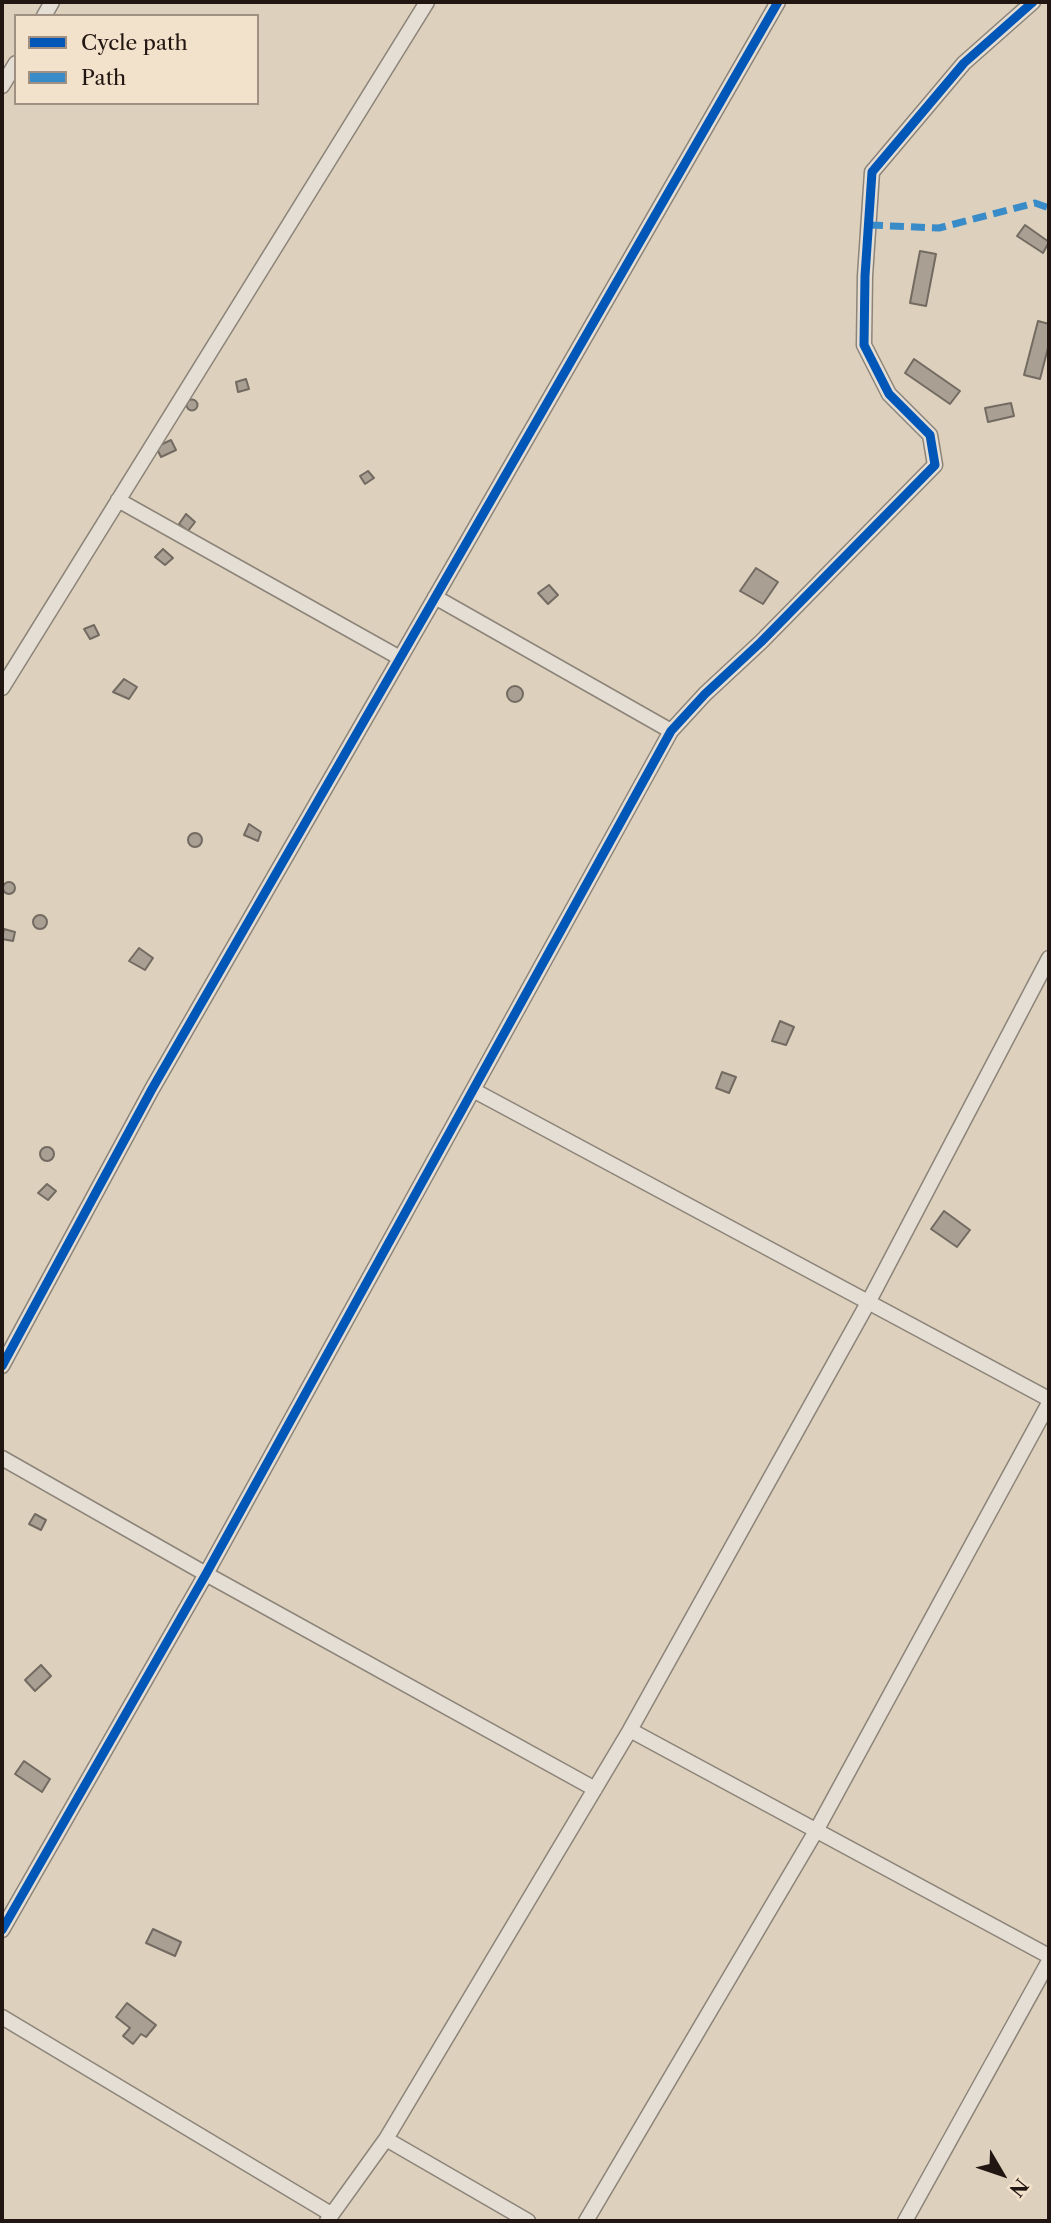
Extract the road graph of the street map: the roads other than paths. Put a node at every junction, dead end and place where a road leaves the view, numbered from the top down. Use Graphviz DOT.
graph roads {
  1 [pos="427,2"];
  2 [pos="778,2"];
  3 [pos="1033,2"];
  4 [pos="14,66"];
  5 [pos="2,86"];
  6 [pos="118,499"];
  7 [pos="435,597"];
  8 [pos="400,658"];
  9 [pos="2,688"];
  10 [pos="671,731"];
  11 [pos="1049,958"];
  12 [pos="472,1090"];
  13 [pos="869,1301"];
  14 [pos="2,1366"];
  15 [pos="1049,1401"];
  16 [pos="2,1458"];
  17 [pos="206,1574"];
  18 [pos="630,1730"];
  19 [pos="595,1789"];
  20 [pos="816,1831"];
  21 [pos="2,1930"];
  22 [pos="1049,1959"];
  23 [pos="2,2017"];
  24 [pos="386,2139"];
  25 [pos="329,2217"];
  26 [pos="528,2221"];
  27 [pos="586,2221"];
  28 [pos="905,2221"];
  1 -- 6 [label="street"];
  2 -- 7 [label="street"];
  3 -- 10 [label="street"];
  4 -- 5 [label="street"];
  6 -- 8 [label="street"];
  6 -- 9 [label="street"];
  7 -- 8 [label="street"];
  7 -- 10 [label="street"];
  8 -- 14 [label="street"];
  10 -- 12 [label="street"];
  11 -- 13 [label="street"];
  12 -- 13 [label="street"];
  12 -- 17 [label="street"];
  13 -- 15 [label="street"];
  13 -- 18 [label="street"];
  15 -- 20 [label="street"];
  16 -- 17 [label="street"];
  17 -- 19 [label="street"];
  17 -- 21 [label="street"];
  18 -- 19 [label="street"];
  18 -- 20 [label="street"];
  19 -- 24 [label="street"];
  20 -- 22 [label="street"];
  20 -- 27 [label="street"];
  22 -- 28 [label="street"];
  23 -- 25 [label="street"];
  24 -- 25 [label="street"];
  24 -- 26 [label="street"];
}
